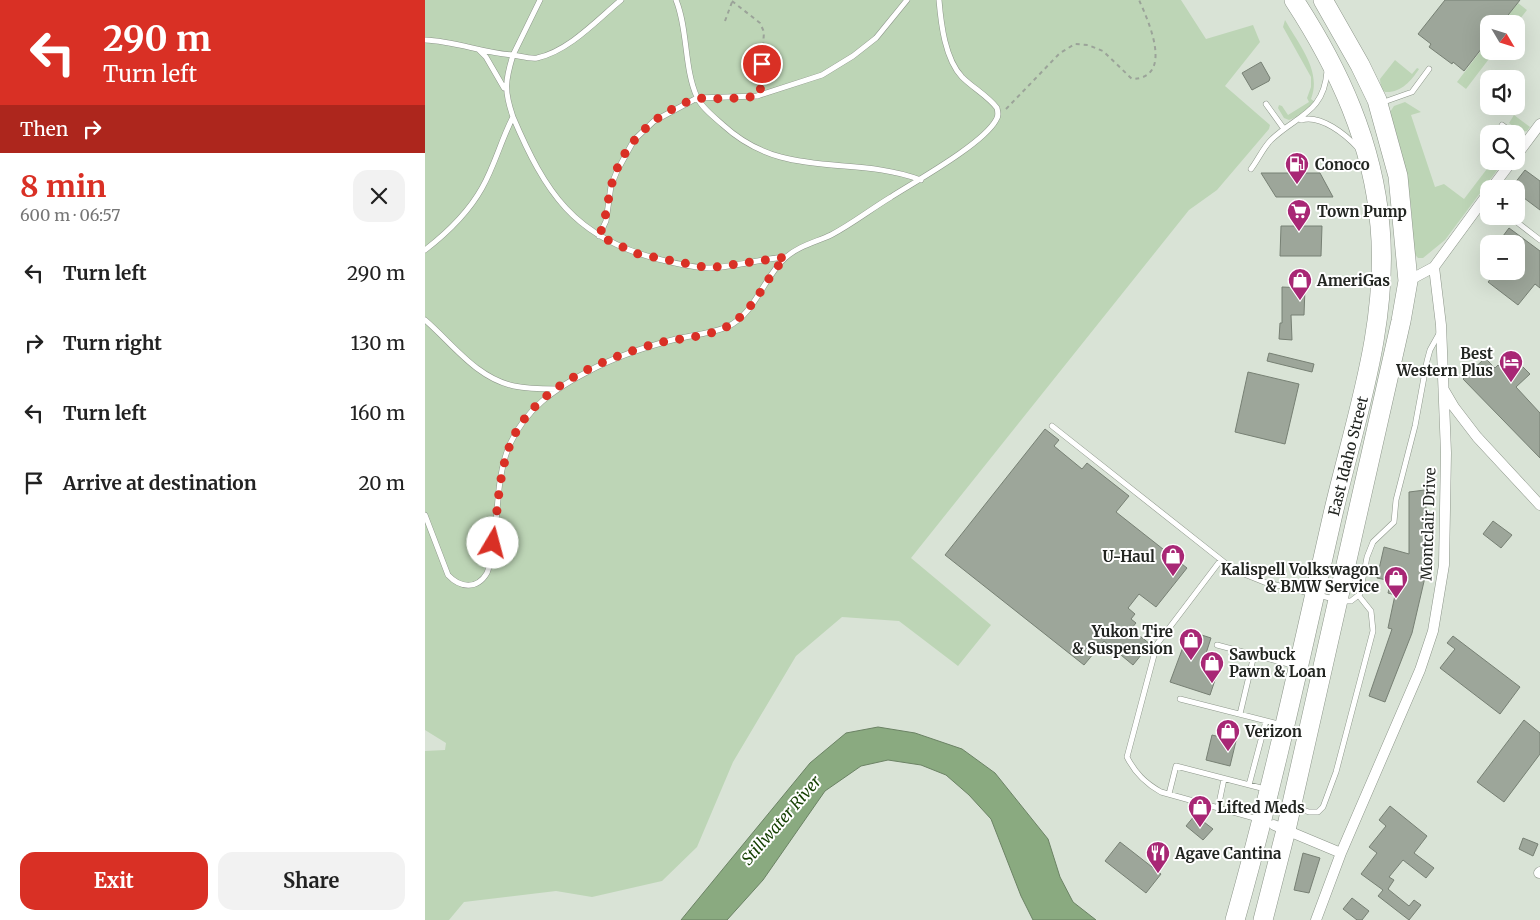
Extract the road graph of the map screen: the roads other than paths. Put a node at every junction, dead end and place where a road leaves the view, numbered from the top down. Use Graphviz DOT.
graph roads {
  1 [pos="540,0"];
  2 [pos="621,0"];
  3 [pos="676,0"];
  4 [pos="907,0"];
  5 [pos="939,0"];
  6 [pos="1294,0"];
  7 [pos="1323,0"];
  8 [pos="425,40"];
  9 [pos="1323,47"];
  10 [pos="476,48"];
  11 [pos="513,55"];
  12 [pos="1429,69"];
  13 [pos="506,91"];
  14 [pos="697,98"];
  15 [pos="1266,104"];
  16 [pos="1378,104"];
  17 [pos="513,117"];
  18 [pos="1298,121"];
  19 [pos="1540,124"];
  20 [pos="1284,129"];
  21 [pos="1526,143"];
  22 [pos="1369,163"];
  23 [pos="1251,169"];
  24 [pos="921,180"];
  25 [pos="1480,206"];
  26 [pos="1521,225"];
  27 [pos="599,236"];
  28 [pos="1540,240"];
  29 [pos="425,250"];
  30 [pos="786,257"];
  31 [pos="1434,267"];
  32 [pos="1408,281"];
  33 [pos="425,320"];
  34 [pos="1441,331"];
  35 [pos="1441,379"];
  36 [pos="557,389"];
  37 [pos="1052,426"];
  38 [pos="1540,505"];
  39 [pos="425,516"];
  40 [pos="1221,561"];
  41 [pos="1315,595"];
  42 [pos="1359,596"];
  43 [pos="1337,600"];
  44 [pos="1217,645"];
  45 [pos="1254,655"];
  46 [pos="1298,666"];
  47 [pos="1180,699"];
  48 [pos="1240,714"];
  49 [pos="1266,721"];
  50 [pos="1285,726"];
  51 [pos="1301,760"];
  52 [pos="1224,779"];
  53 [pos="1249,785"];
  54 [pos="1270,790"];
  55 [pos="1169,794"];
  56 [pos="1291,806"];
  57 [pos="1218,808"];
  58 [pos="1274,825"];
  59 [pos="1341,854"];
  60 [pos="1235,920"];
  61 [pos="1255,920"];
  62 [pos="1263,920"];
  63 [pos="1316,920"];
  1 -- 11 [label="lane"];
  2 -- 11 [label="lane"];
  3 -- 14 [label="lane"];
  4 -- 14 [label="lane"];
  5 -- 24 [label="lane"];
  6 -- 9 [label="highway, East Idaho Street"];
  7 -- 16 [label="highway, East Idaho Street"];
  8 -- 10 [label="lane"];
  9 -- 18 [label="lane"];
  9 -- 22 [label="highway, East Idaho Street"];
  10 -- 11 [label="lane"];
  10 -- 13 [label="lane"];
  11 -- 13 [label="lane"];
  12 -- 16 [label="lane"];
  13 -- 17 [label="lane"];
  14 -- 24 [label="lane"];
  14 -- 27 [label="lane"];
  15 -- 20 [label="lane"];
  16 -- 32 [label="highway, East Idaho Street"];
  17 -- 27 [label="lane"];
  17 -- 29 [label="lane"];
  18 -- 20 [label="lane"];
  18 -- 22 [label="lane"];
  19 -- 21 [label="street"];
  20 -- 23 [label="lane"];
  22 -- 41 [label="highway, East Idaho Street"];
  24 -- 30 [label="lane"];
  25 -- 31 [label="street"];
  26 -- 28 [label="lane"];
  27 -- 30 [label="lane"];
  30 -- 36 [label="lane"];
  31 -- 32 [label="street"];
  31 -- 34 [label="street, Montclair Drive"];
  32 -- 43 [label="highway, East Idaho Street"];
  33 -- 36 [label="lane"];
  34 -- 35 [label="street, Montclair Drive"];
  34 -- 42 [label="lane"];
  35 -- 38 [label="street"];
  35 -- 59 [label="street, Montclair Drive"];
  36 -- 39 [label="lane"];
  37 -- 40 [label="lane"];
  40 -- 41 [label="lane"];
  40 -- 55 [label="lane"];
  41 -- 43 [label="lane"];
  41 -- 46 [label="highway, East Idaho Street"];
  41 -- 51 [label="highway"];
  42 -- 43 [label="lane"];
  42 -- 56 [label="lane"];
  43 -- 51 [label="highway, East Idaho Street"];
  44 -- 45 [label="lane"];
  45 -- 46 [label="lane"];
  45 -- 48 [label="lane"];
  46 -- 50 [label="highway, East Idaho Street"];
  47 -- 48 [label="lane"];
  48 -- 49 [label="lane"];
  49 -- 50 [label="lane"];
  49 -- 53 [label="lane"];
  50 -- 54 [label="highway, East Idaho Street"];
  51 -- 56 [label="highway, East Idaho Street"];
  52 -- 53 [label="lane"];
  52 -- 55 [label="lane"];
  52 -- 57 [label="lane"];
  53 -- 54 [label="lane"];
  54 -- 58 [label="highway, East Idaho Street"];
  55 -- 57 [label="lane"];
  56 -- 58 [label="highway, East Idaho Street"];
  57 -- 58 [label="lane"];
  58 -- 59 [label="street"];
  58 -- 60 [label="highway, East Idaho Street"];
  58 -- 61 [label="highway"];
  58 -- 62 [label="highway, East Idaho Street"];
  59 -- 63 [label="street, Montclair Drive"];
}
